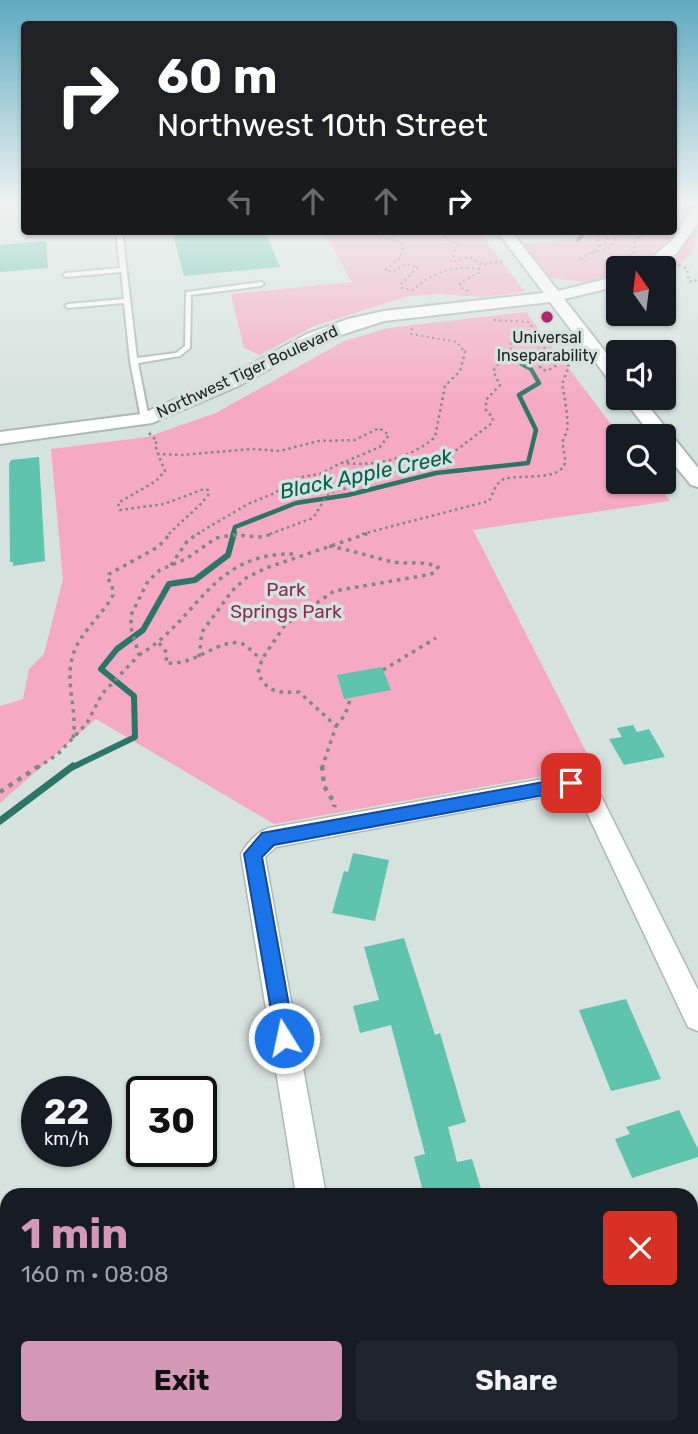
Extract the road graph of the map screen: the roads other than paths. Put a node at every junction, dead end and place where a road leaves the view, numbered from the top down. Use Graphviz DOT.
graph roads {
  1 [pos="532,269"];
  2 [pos="123,270"];
  3 [pos="66,275"];
  4 [pos="606,278"];
  5 [pos="261,284"];
  6 [pos="554,297"];
  7 [pos="127,301"];
  8 [pos="68,306"];
  9 [pos="134,361"];
  10 [pos="606,364"];
  11 [pos="641,410"];
  12 [pos="144,423"];
  13 [pos="652,424"];
  14 [pos="0,438"];
  15 [pos="676,454"];
  16 [pos="698,481"];
  17 [pos="698,1018"];
  18 [pos="310,1188"];
  1 -- 6 [label="street"];
  2 -- 3 [label="lane"];
  2 -- 7 [label="lane"];
  4 -- 6 [label="street, Northwest Tiger Boulevard"];
  5 -- 9 [label="lane"];
  6 -- 10 [label="street"];
  6 -- 12 [label="street, Northwest Tiger Boulevard"];
  7 -- 8 [label="lane"];
  7 -- 9 [label="lane"];
  9 -- 12 [label="lane"];
  11 -- 13 [label="street"];
  12 -- 14 [label="street, Northwest Tiger Boulevard"];
  15 -- 16 [label="street"];
  17 -- 18 [label="street"];
}
